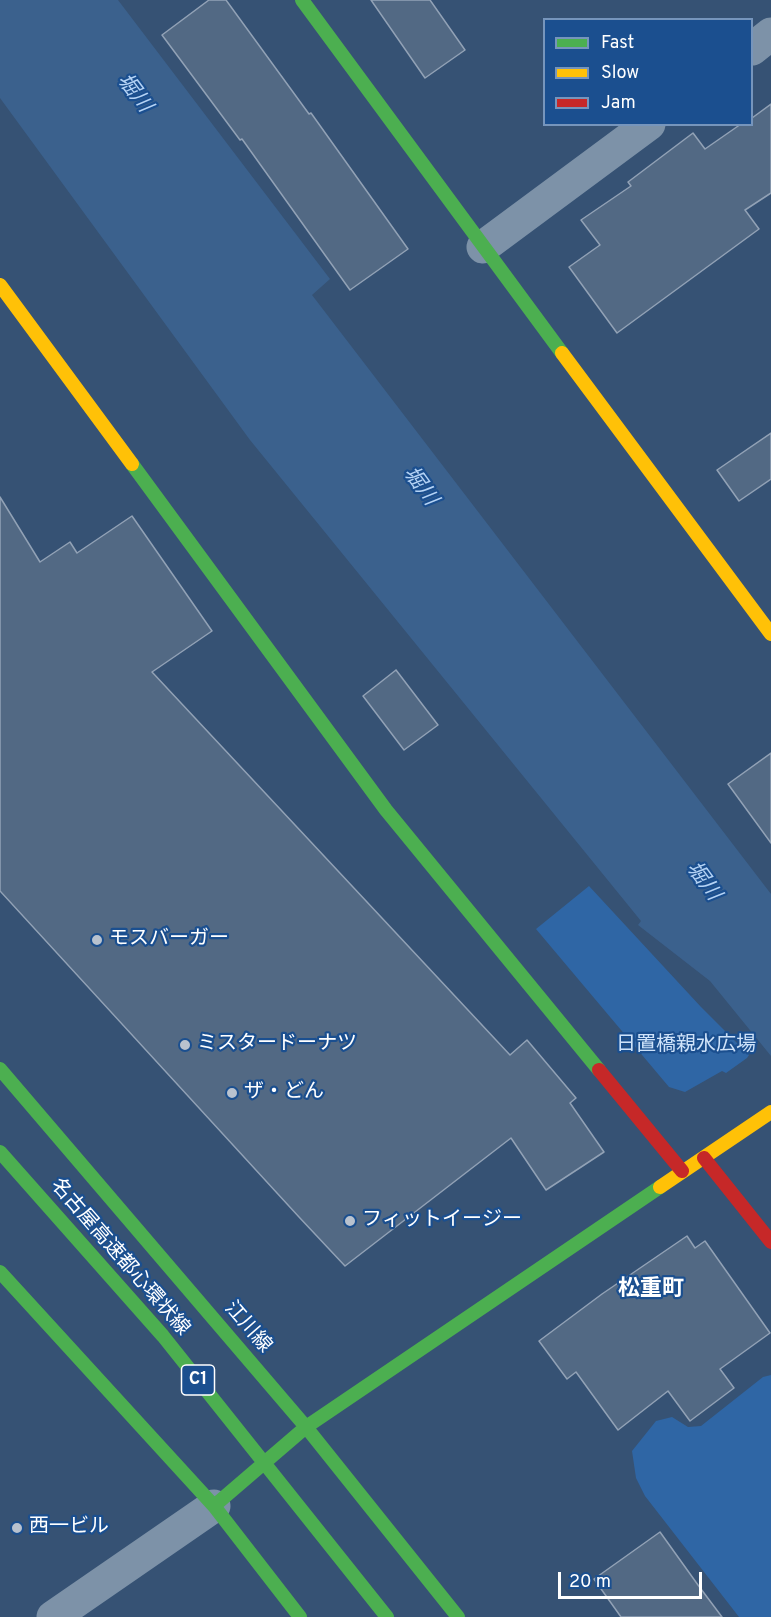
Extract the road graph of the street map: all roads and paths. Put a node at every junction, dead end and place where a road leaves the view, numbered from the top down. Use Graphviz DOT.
graph roads {
  1 [pos="302,0"];
  2 [pos="771,34"];
  3 [pos="753,48"];
  4 [pos="646,126"];
  5 [pos="483,247"];
  6 [pos="0,285"];
  7 [pos="771,634"];
  8 [pos="0,1070"];
  9 [pos="770,1113"];
  10 [pos="0,1152"];
  11 [pos="704,1158"];
  12 [pos="682,1171"];
  13 [pos="771,1242"];
  14 [pos="0,1272"];
  15 [pos="306,1427"];
  16 [pos="214,1506"];
  17 [pos="53,1617"];
  18 [pos="300,1617"];
  19 [pos="387,1617"];
  20 [pos="458,1617"];
  1 -- 5 [label="main road"];
  2 -- 3 [label="street"];
  4 -- 5 [label="street"];
  5 -- 7 [label="main road"];
  6 -- 12 [label="main road"];
  8 -- 15 [label="main road, 江川線"];
  9 -- 11 [label="main road"];
  10 -- 19 [label="main road, 名古屋高速都心環状線 / C1"];
  11 -- 12 [label="main road"];
  11 -- 13 [label="main road"];
  12 -- 15 [label="main road"];
  14 -- 16 [label="main road"];
  15 -- 16 [label="main road"];
  15 -- 20 [label="main road, 江川線"];
  16 -- 17 [label="street"];
  16 -- 18 [label="main road"];
}
